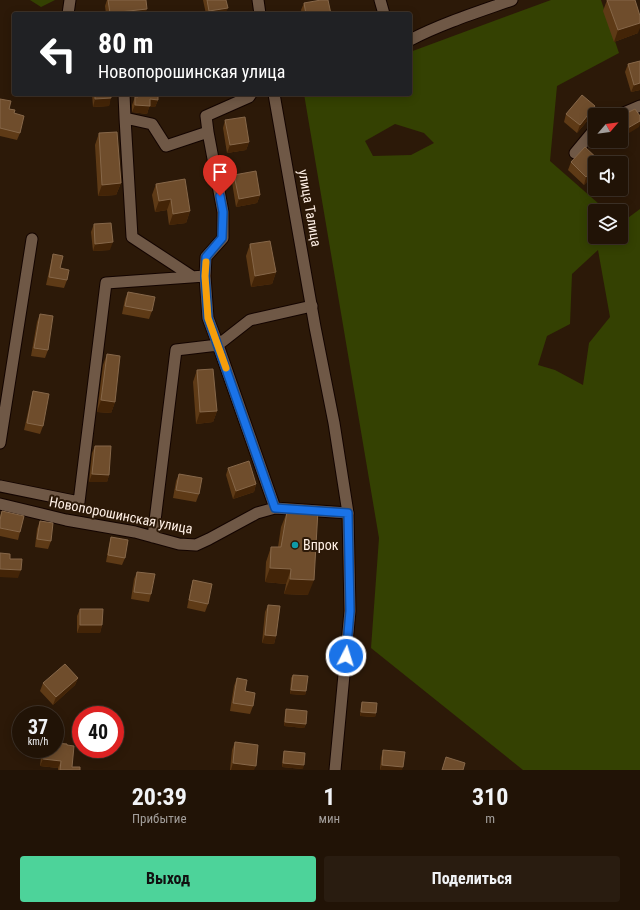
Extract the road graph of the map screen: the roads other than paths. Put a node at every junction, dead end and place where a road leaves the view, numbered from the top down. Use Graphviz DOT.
graph roads {
  1 [pos="70,0"];
  2 [pos="258,0"];
  3 [pos="380,0"];
  4 [pos="512,0"];
  5 [pos="68,12"];
  6 [pos="260,12"];
  7 [pos="383,12"];
  8 [pos="412,39"];
  9 [pos="124,96"];
  10 [pos="250,96"];
  11 [pos="274,96"];
  12 [pos="640,106"];
  13 [pos="628,111"];
  14 [pos="125,118"];
  15 [pos="208,132"];
  16 [pos="588,137"];
  17 [pos="575,153"];
  18 [pos="32,239"];
  19 [pos="205,276"];
  20 [pos="193,277"];
  21 [pos="312,306"];
  22 [pos="218,345"];
  23 [pos="0,443"];
  24 [pos="0,486"];
  25 [pos="0,504"];
  26 [pos="275,508"];
  27 [pos="348,513"];
  28 [pos="153,537"];
  29 [pos="335,770"];
  1 -- 5 [label="street"];
  2 -- 6 [label="street"];
  3 -- 7 [label="street"];
  4 -- 8 [label="street"];
  9 -- 14 [label="street"];
  10 -- 15 [label="street"];
  11 -- 21 [label="street, улица Талица"];
  12 -- 13 [label="street"];
  14 -- 15 [label="street"];
  14 -- 20 [label="street"];
  15 -- 19 [label="street"];
  16 -- 17 [label="street"];
  18 -- 23 [label="street"];
  19 -- 20 [label="street"];
  19 -- 22 [label="street"];
  20 -- 24 [label="street"];
  21 -- 22 [label="street"];
  21 -- 27 [label="street, улица Талица"];
  22 -- 26 [label="street"];
  22 -- 28 [label="street"];
  25 -- 28 [label="street, Новопорошинская улица"];
  26 -- 27 [label="street, Новопорошинская улица"];
  26 -- 28 [label="street, Новопорошинская улица"];
  27 -- 29 [label="street, улица Талица"];
}
